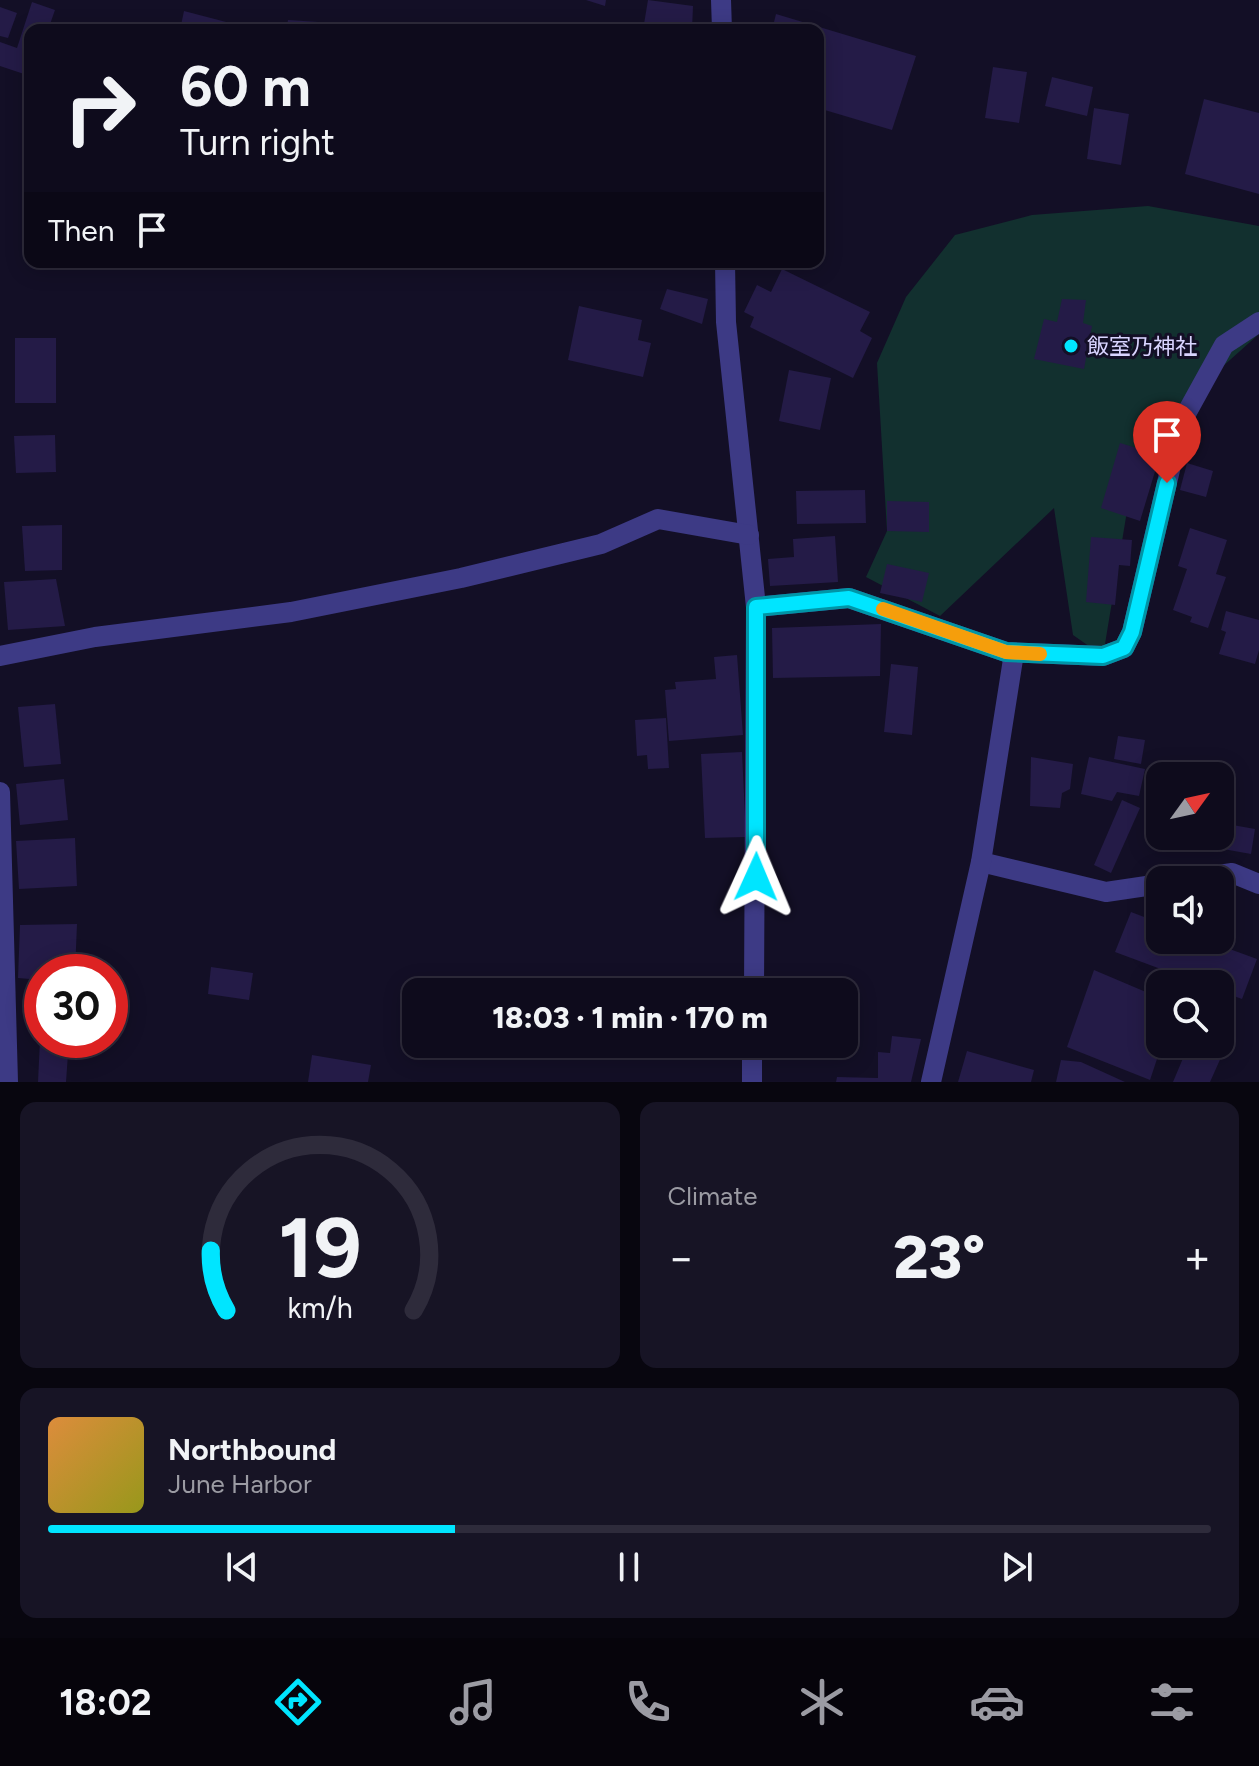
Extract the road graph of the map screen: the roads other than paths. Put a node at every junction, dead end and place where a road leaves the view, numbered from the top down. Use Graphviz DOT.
graph roads {
  1 [pos="721,0"];
  2 [pos="722,24"];
  3 [pos="725,268"];
  4 [pos="1259,322"];
  5 [pos="749,535"];
  6 [pos="756,607"];
  7 [pos="1014,653"];
  8 [pos="0,656"];
  9 [pos="0,792"];
  10 [pos="981,862"];
  11 [pos="1234,874"];
  12 [pos="1259,884"];
  13 [pos="1146,886"];
  14 [pos="754,978"];
  15 [pos="752,1058"];
  16 [pos="8,1082"];
  17 [pos="752,1082"];
  18 [pos="931,1082"];
  1 -- 2 [label="street"];
  3 -- 5 [label="street"];
  4 -- 7 [label="street"];
  5 -- 6 [label="street"];
  5 -- 8 [label="street"];
  6 -- 7 [label="street"];
  6 -- 14 [label="street"];
  7 -- 10 [label="street"];
  9 -- 16 [label="street"];
  10 -- 13 [label="street"];
  10 -- 18 [label="street"];
  11 -- 12 [label="street"];
  15 -- 17 [label="street"];
}
